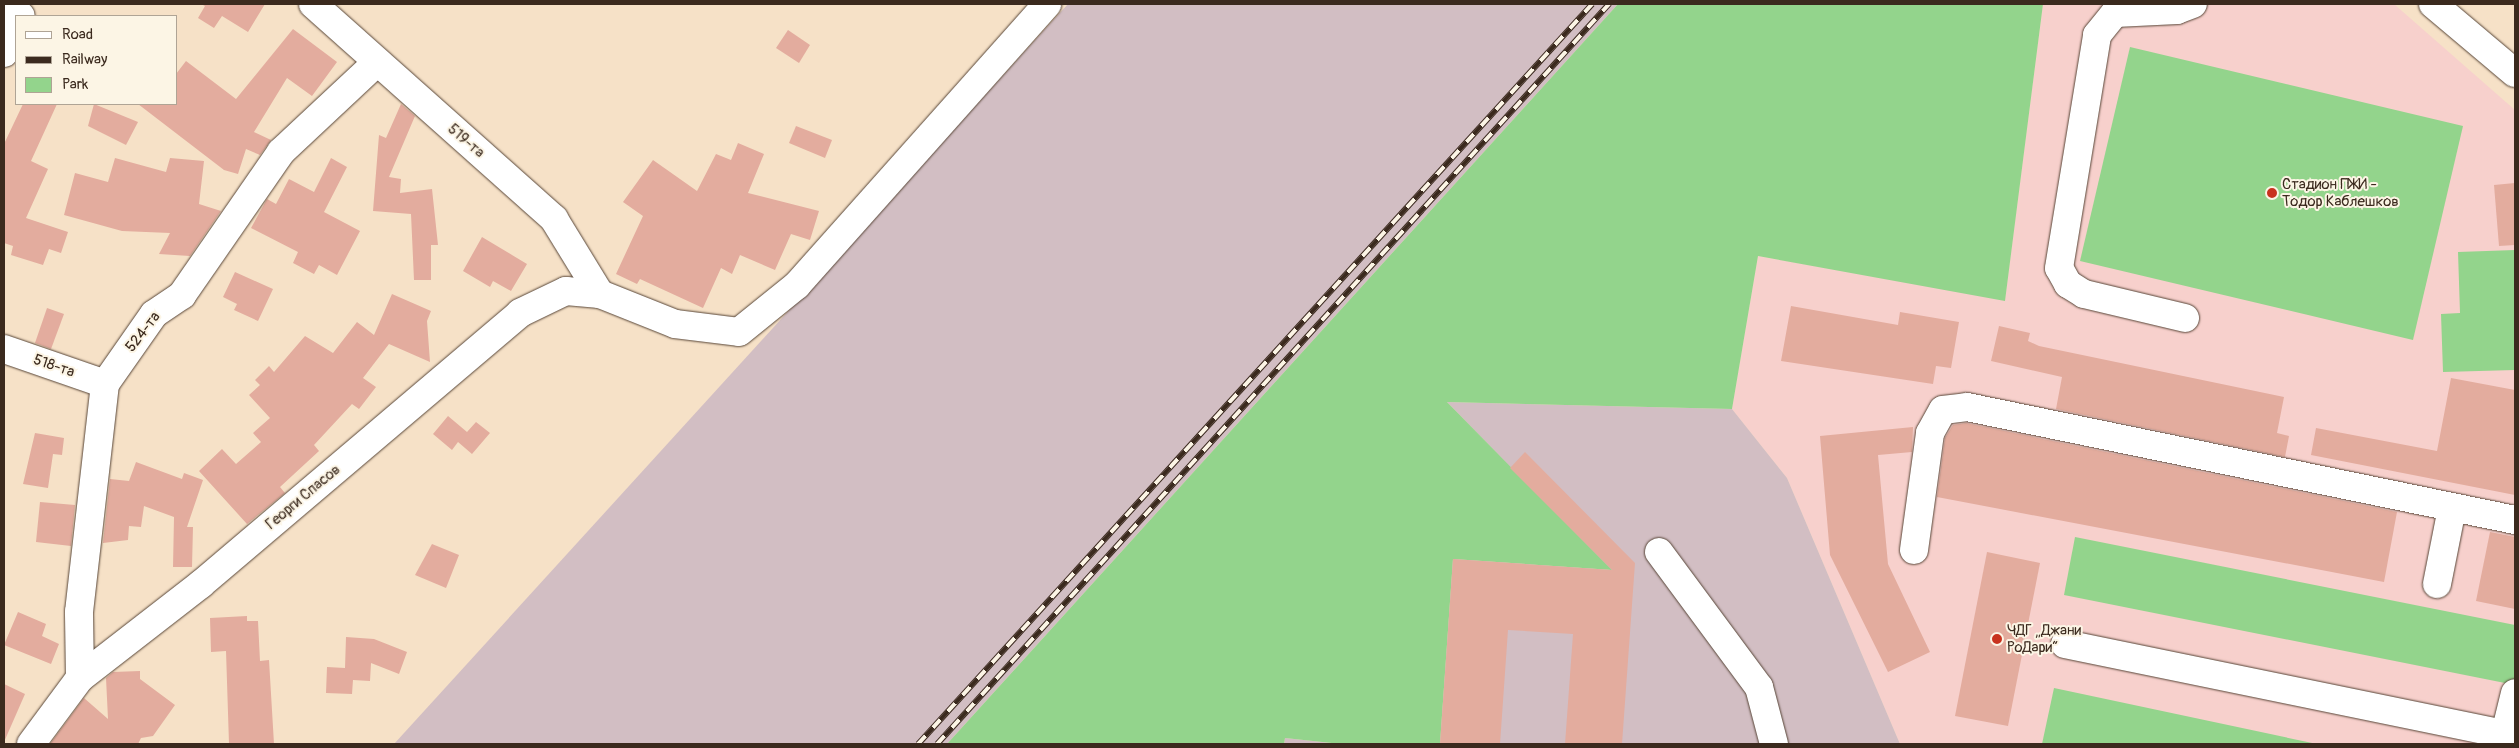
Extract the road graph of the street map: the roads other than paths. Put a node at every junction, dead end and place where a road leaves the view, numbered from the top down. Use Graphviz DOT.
graph roads {
  1 [pos="6,4"];
  2 [pos="313,4"];
  3 [pos="1047,4"];
  4 [pos="2193,4"];
  5 [pos="2433,4"];
  6 [pos="20,15"];
  7 [pos="15,28"];
  8 [pos="4,53"];
  9 [pos="376,63"];
  10 [pos="2515,73"];
  11 [pos="600,294"];
  12 [pos="2184,318"];
  13 [pos="4,349"];
  14 [pos="105,384"];
  15 [pos="2452,508"];
  16 [pos="2515,520"];
  17 [pos="1914,550"];
  18 [pos="1659,552"];
  19 [pos="2437,584"];
  20 [pos="2065,644"];
  21 [pos="80,678"];
  22 [pos="2515,693"];
  23 [pos="2504,739"];
  24 [pos="31,744"];
  25 [pos="1774,744"];
  1 -- 6 [label="street"];
  2 -- 9 [label="street, 519-та"];
  3 -- 11 [label="street, Георги Спасов"];
  4 -- 12 [label="street"];
  5 -- 10 [label="street"];
  7 -- 8 [label="street"];
  9 -- 11 [label="street, 519-та"];
  9 -- 14 [label="street, 524-та"];
  11 -- 21 [label="street, Георги Спасов"];
  13 -- 14 [label="street, 518-та"];
  14 -- 21 [label="street, 524-та"];
  15 -- 16 [label="street"];
  15 -- 17 [label="street"];
  15 -- 19 [label="street"];
  18 -- 25 [label="street"];
  20 -- 23 [label="street"];
  21 -- 24 [label="street, Георги Спасов"];
  22 -- 23 [label="street"];
}
